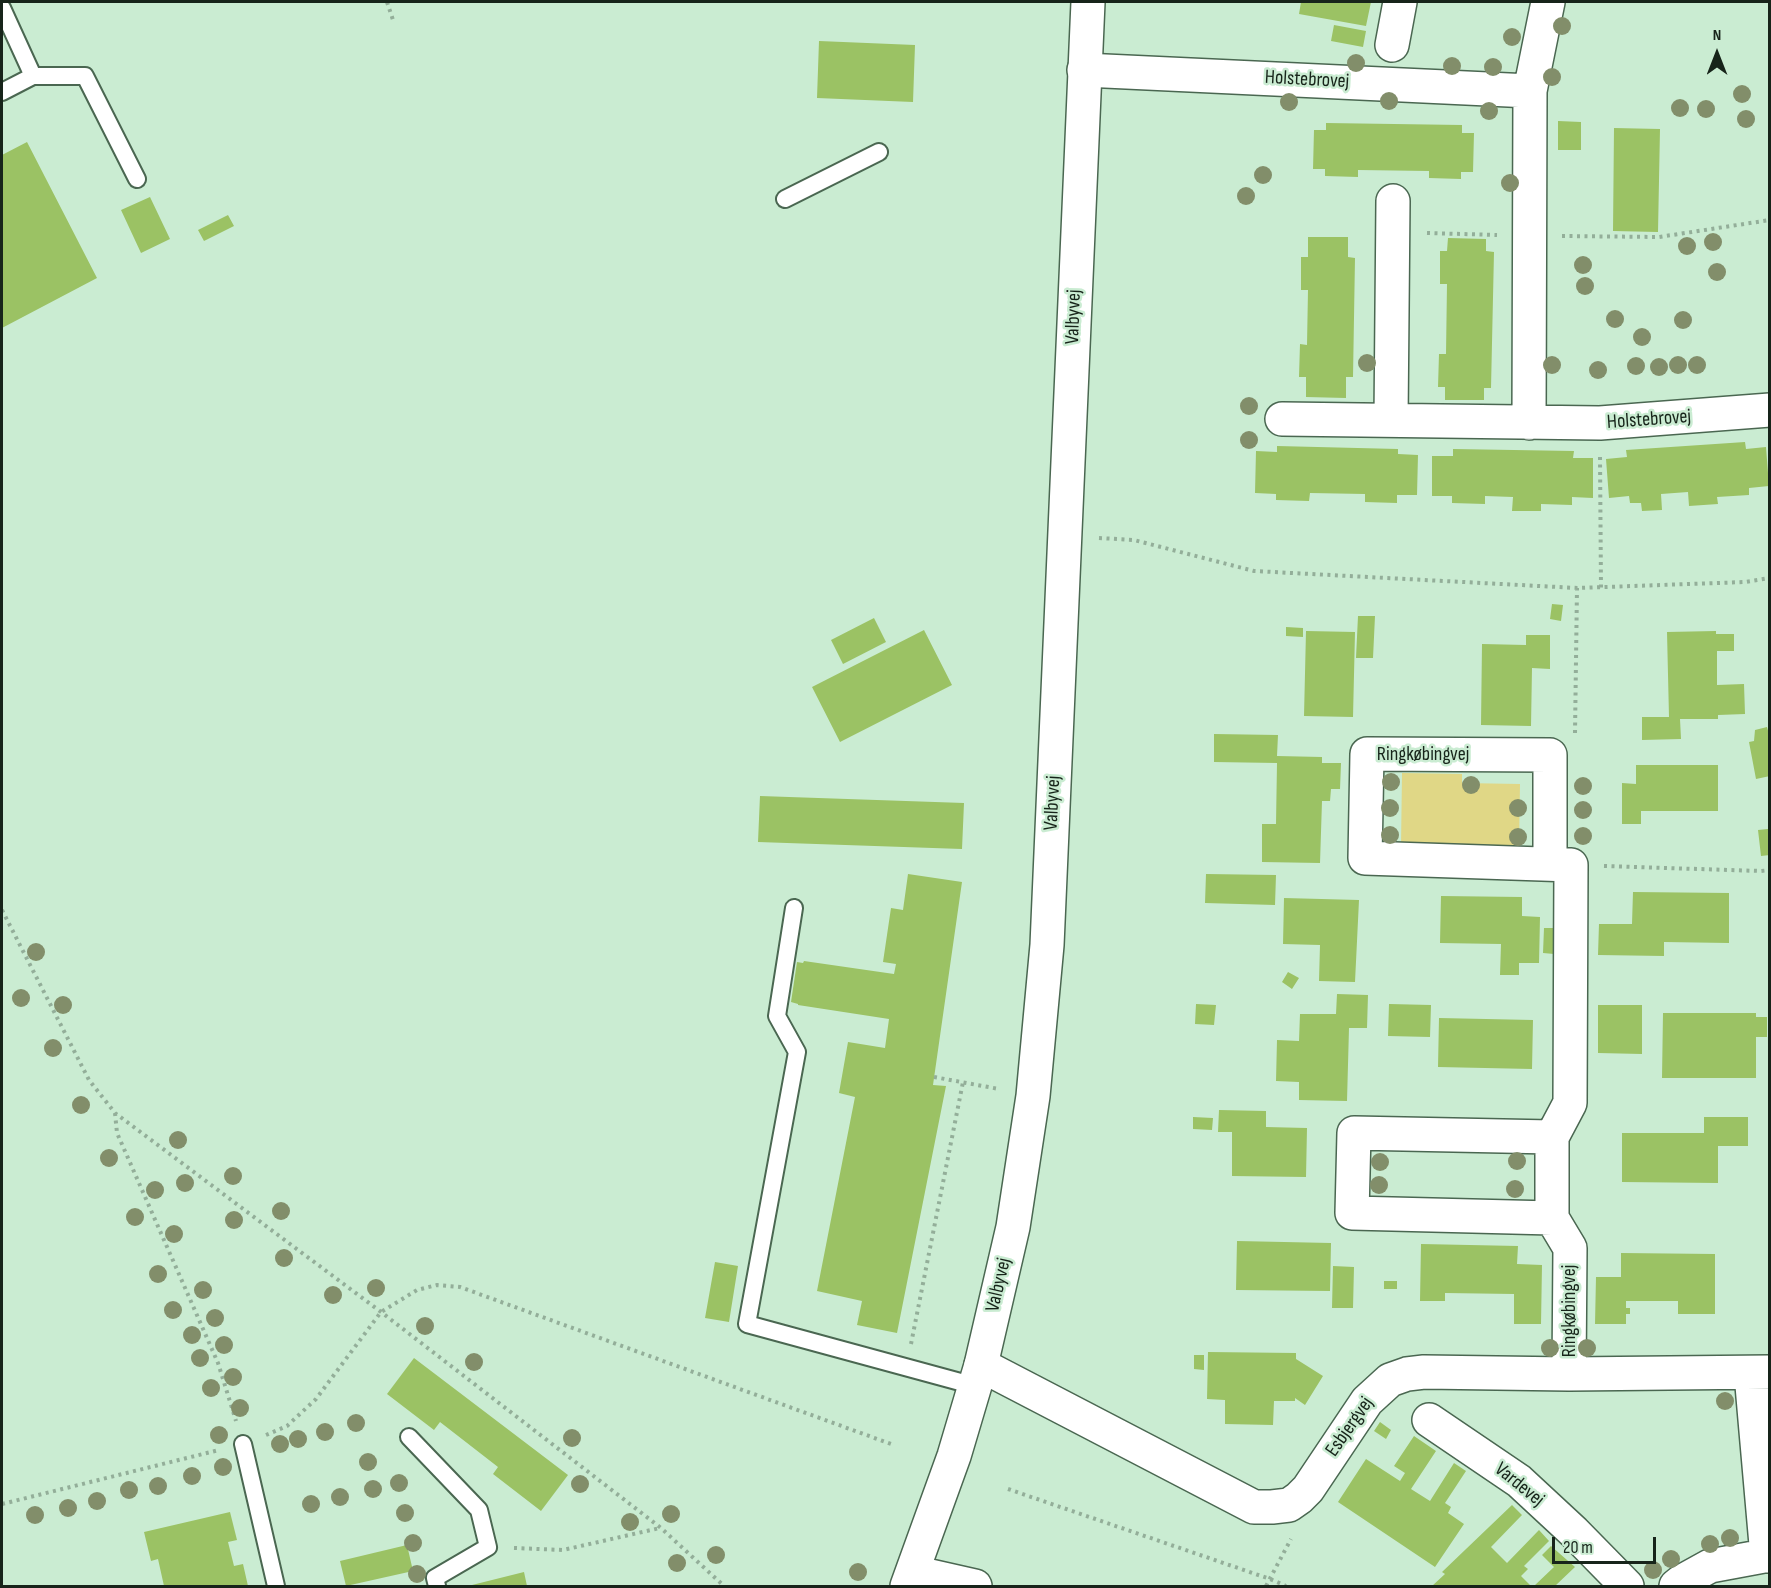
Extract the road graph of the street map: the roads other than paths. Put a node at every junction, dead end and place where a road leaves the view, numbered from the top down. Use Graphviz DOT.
graph roads {
  1 [pos="1088,2"];
  2 [pos="1400,2"];
  3 [pos="1548,2"];
  4 [pos="2,8"];
  5 [pos="1392,45"];
  6 [pos="1084,70"];
  7 [pos="33,76"];
  8 [pos="1530,91"];
  9 [pos="2,92"];
  10 [pos="879,152"];
  11 [pos="137,178"];
  12 [pos="785,199"];
  13 [pos="1393,217"];
  14 [pos="1770,410"];
  15 [pos="1282,419"];
  16 [pos="1391,420"];
  17 [pos="1529,423"];
  18 [pos="1560,864"];
  19 [pos="794,908"];
  20 [pos="1552,1137"];
  21 [pos="1552,1218"];
  22 [pos="1761,1373"];
  23 [pos="1569,1374"];
  24 [pos="978,1375"];
  25 [pos="1429,1420"];
  26 [pos="409,1437"];
  27 [pos="243,1444"];
  28 [pos="1768,1556"];
  29 [pos="910,1580"];
  30 [pos="276,1587"];
  31 [pos="437,1587"];
  32 [pos="975,1587"];
  33 [pos="1627,1587"];
  34 [pos="1676,1587"];
  1 -- 6 [label="street, Valbyvej"];
  2 -- 5 [label="street"];
  3 -- 8 [label="street"];
  4 -- 7 [label="lane"];
  6 -- 8 [label="street, Holstebrovej"];
  6 -- 24 [label="street, Valbyvej"];
  7 -- 9 [label="lane"];
  7 -- 11 [label="lane"];
  8 -- 17 [label="street"];
  10 -- 12 [label="lane"];
  13 -- 16 [label="street"];
  14 -- 17 [label="street, Holstebrovej"];
  15 -- 16 [label="street, Holstebrovej"];
  16 -- 17 [label="street, Holstebrovej"];
  18 -- 18 [label="street, Ringkøbingvej"];
  18 -- 20 [label="street"];
  19 -- 24 [label="lane"];
  20 -- 21 [label="street"];
  20 -- 21 [label="street"];
  21 -- 23 [label="street, Ringkøbingvej"];
  22 -- 23 [label="street, Esbjergvej"];
  22 -- 28 [label="street"];
  23 -- 24 [label="street, Esbjergvej"];
  24 -- 29 [label="street, Valbyvej"];
  25 -- 33 [label="street, Vardevej"];
  26 -- 31 [label="lane"];
  27 -- 30 [label="lane"];
  28 -- 34 [label="street"];
  29 -- 32 [label="street"];
}
